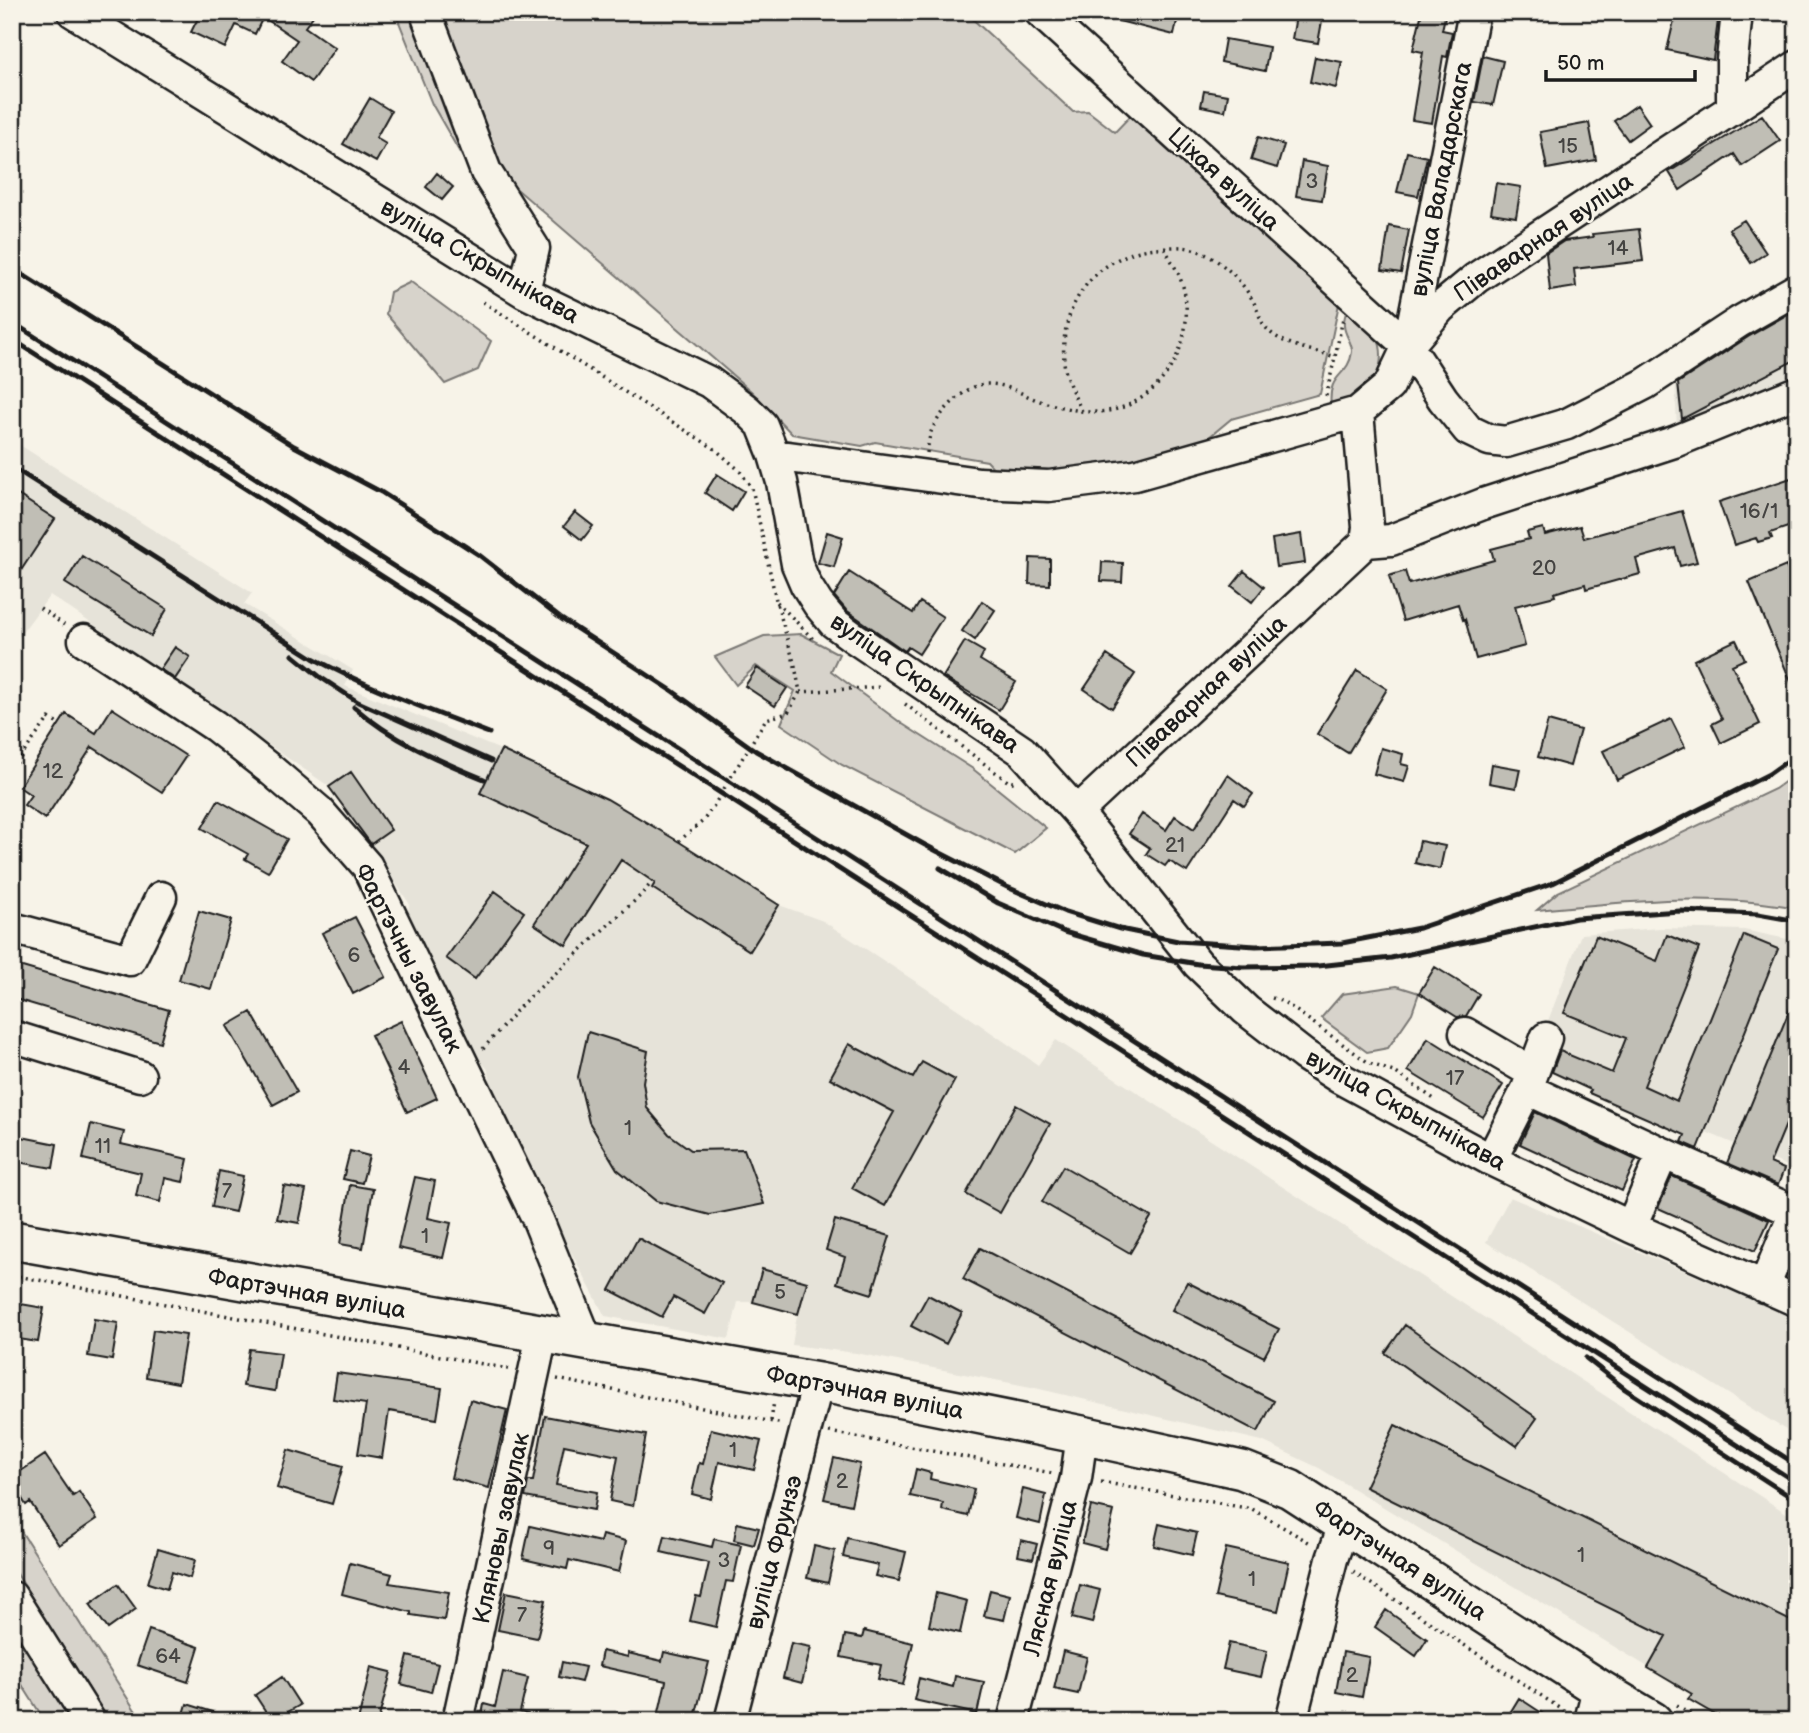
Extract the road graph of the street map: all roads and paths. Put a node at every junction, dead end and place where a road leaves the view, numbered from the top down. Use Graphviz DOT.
graph roads {
  1 [pos="73,12"];
  2 [pos="429,12"];
  3 [pos="1040,12"];
  4 [pos="1474,12"];
  5 [pos="1737,12"];
  6 [pos="1797,66"];
  7 [pos="1732,110"];
  8 [pos="1164,247"];
  9 [pos="1797,289"];
  10 [pos="524,292"];
  11 [pos="1349,292"];
  12 [pos="484,302"];
  13 [pos="1408,346"];
  14 [pos="1335,357"];
  15 [pos="1797,392"];
  16 [pos="1326,397"];
  17 [pos="1082,411"];
  18 [pos="1358,412"];
  19 [pos="915,452"];
  20 [pos="774,455"];
  21 [pos="1366,542"];
  22 [pos="40,608"];
  23 [pos="84,639"];
  24 [pos="882,687"];
  25 [pos="800,692"];
  26 [pos="59,725"];
  27 [pos="12,769"];
  28 [pos="1077,812"];
  29 [pos="679,841"];
  30 [pos="653,881"];
  31 [pos="161,897"];
  32 [pos="12,928"];
  33 [pos="1263,995"];
  34 [pos="1465,1033"];
  35 [pos="12,1036"];
  36 [pos="1546,1038"];
  37 [pos="465,1071"];
  38 [pos="140,1076"];
  39 [pos="1530,1081"];
  40 [pos="1442,1104"];
  41 [pos="1662,1153"];
  42 [pos="1491,1160"];
  43 [pos="1631,1227"];
  44 [pos="12,1240"];
  45 [pos="1764,1287"];
  46 [pos="1797,1301"];
  47 [pos="542,1335"];
  48 [pos="587,1341"];
  49 [pos="818,1382"];
  50 [pos="1082,1434"];
  51 [pos="1345,1525"];
  52 [pos="12,1597"];
  53 [pos="1594,1705"];
  54 [pos="90,1721"];
  55 [pos="458,1721"];
  56 [pos="730,1721"];
  57 [pos="1013,1721"];
  58 [pos="1291,1721"];
  59 [pos="1653,1721"];
  1 -- 10 [label="street, вуліца Скрыпнікава"];
  2 -- 10 [label="street"];
  3 -- 11 [label="street, Ціхая вуліца"];
  4 -- 13 [label="street, вуліца Валадарскага"];
  5 -- 7 [label="street"];
  6 -- 7 [label="street, Піваварная вуліца"];
  7 -- 13 [label="street, Піваварная вуліца"];
  8 -- 14 [label="path"];
  8 -- 17 [label="path"];
  8 -- 17 [label="path"];
  9 -- 13 [label="street, Ціхая вуліца"];
  10 -- 20 [label="street, вуліца Скрыпнікава"];
  11 -- 13 [label="street, Ціхая вуліца"];
  11 -- 14 [label="path"];
  12 -- 25 [label="path"];
  13 -- 18 [label="street, Піваварная вуліца"];
  14 -- 16 [label="path"];
  15 -- 21 [label="street"];
  17 -- 19 [label="path"];
  18 -- 20 [label="street"];
  18 -- 21 [label="street"];
  20 -- 28 [label="street, вуліца Скрыпнікава"];
  21 -- 28 [label="street, Піваварная вуліца"];
  22 -- 23 [label="path"];
  23 -- 37 [label="street, Фартэчны завулак"];
  24 -- 25 [label="path"];
  25 -- 29 [label="path"];
  26 -- 27 [label="path"];
  28 -- 42 [label="street, вуліца Скрыпнікава"];
  30 -- 37 [label="path"];
  31 -- 32 [label="street"];
  33 -- 40 [label="path"];
  34 -- 39 [label="street"];
  35 -- 38 [label="street"];
  36 -- 39 [label="street"];
  37 -- 48 [label="street, Фартэчны завулак"];
  39 -- 41 [label="street"];
  39 -- 42 [label="street"];
  41 -- 43 [label="street"];
  41 -- 45 [label="street"];
  42 -- 43 [label="street, вуліца Скрыпнікава"];
  43 -- 45 [label="street, вуліца Скрыпнікава"];
  44 -- 47 [label="main road, Фартэчная вуліца"];
  45 -- 46 [label="street, вуліца Скрыпнікава"];
  47 -- 48 [label="main road, Фартэчная вуліца"];
  47 -- 55 [label="street, Кляновы завулак"];
  48 -- 49 [label="main road, Фартэчная вуліца"];
  49 -- 50 [label="main road, Фартэчная вуліца"];
  49 -- 56 [label="street, вуліца Фрунзэ"];
  50 -- 51 [label="main road, Фартэчная вуліца"];
  50 -- 57 [label="street, Лясная вуліца"];
  51 -- 53 [label="main road, Фартэчная вуліца"];
  51 -- 58 [label="street"];
  52 -- 54 [label="street"];
  53 -- 59 [label="main road, Фартэчная вуліца"];
}
